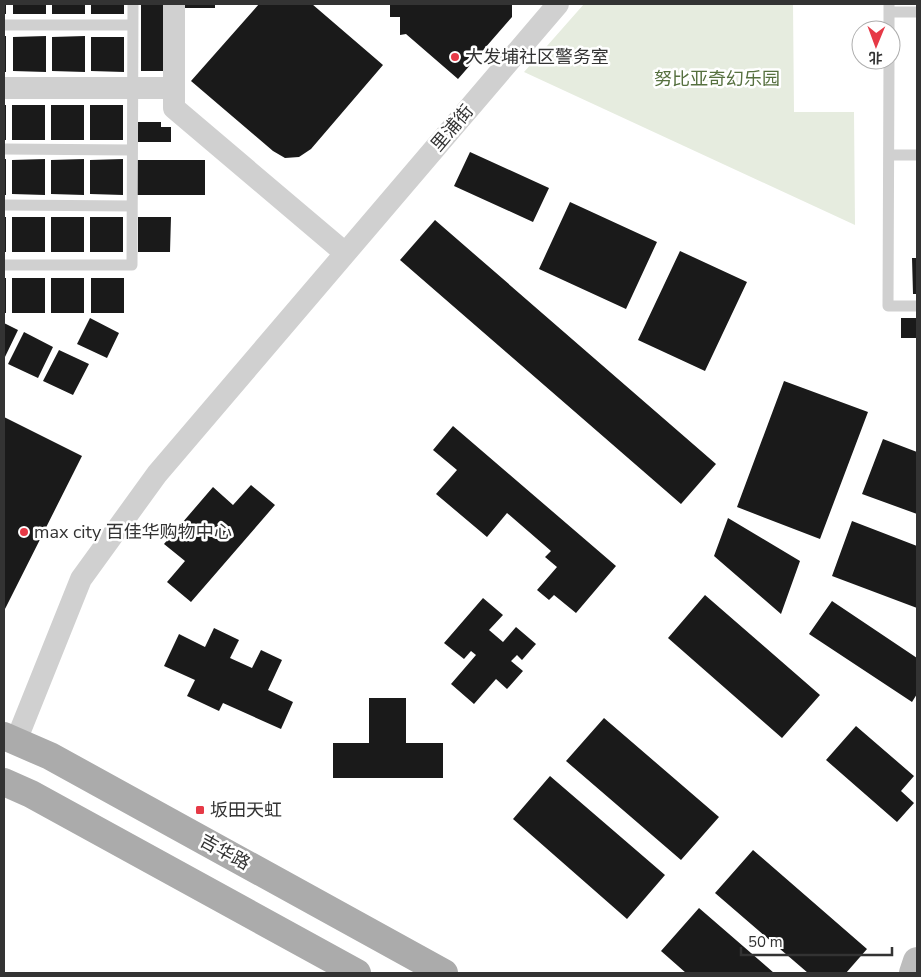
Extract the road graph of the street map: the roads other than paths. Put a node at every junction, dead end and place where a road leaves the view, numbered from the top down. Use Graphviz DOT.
graph roads {
  1 [pos="132,4"];
  2 [pos="174,4"];
  3 [pos="558,4"];
  4 [pos="889,8"];
  5 [pos="917,12"];
  6 [pos="4,25"];
  7 [pos="132,25"];
  8 [pos="889,70"];
  9 [pos="4,88"];
  10 [pos="133,88"];
  11 [pos="174,88"];
  12 [pos="4,149"];
  13 [pos="132,150"];
  14 [pos="889,155"];
  15 [pos="917,155"];
  16 [pos="4,205"];
  17 [pos="132,206"];
  18 [pos="345,253"];
  19 [pos="4,265"];
  20 [pos="917,306"];
  21 [pos="10,738"];
  22 [pos="4,782"];
  23 [pos="917,961"];
  24 [pos="357,973"];
  25 [pos="444,973"];
  26 [pos="913,973"];
  1 -- 7 [label="lane"];
  2 -- 11 [label="street"];
  3 -- 18 [label="street, 里浦街"];
  4 -- 5 [label="lane"];
  6 -- 7 [label="lane"];
  7 -- 10 [label="lane"];
  8 -- 14 [label="lane"];
  9 -- 10 [label="street"];
  10 -- 11 [label="street"];
  10 -- 13 [label="lane"];
  11 -- 18 [label="street"];
  12 -- 13 [label="lane"];
  13 -- 17 [label="lane"];
  14 -- 15 [label="lane"];
  14 -- 20 [label="lane"];
  16 -- 17 [label="lane"];
  17 -- 19 [label="lane"];
  18 -- 21 [label="street, 里浦街"];
  21 -- 25 [label="main road, 吉华路"];
  22 -- 24 [label="main road"];
  23 -- 26 [label="street"];
}
